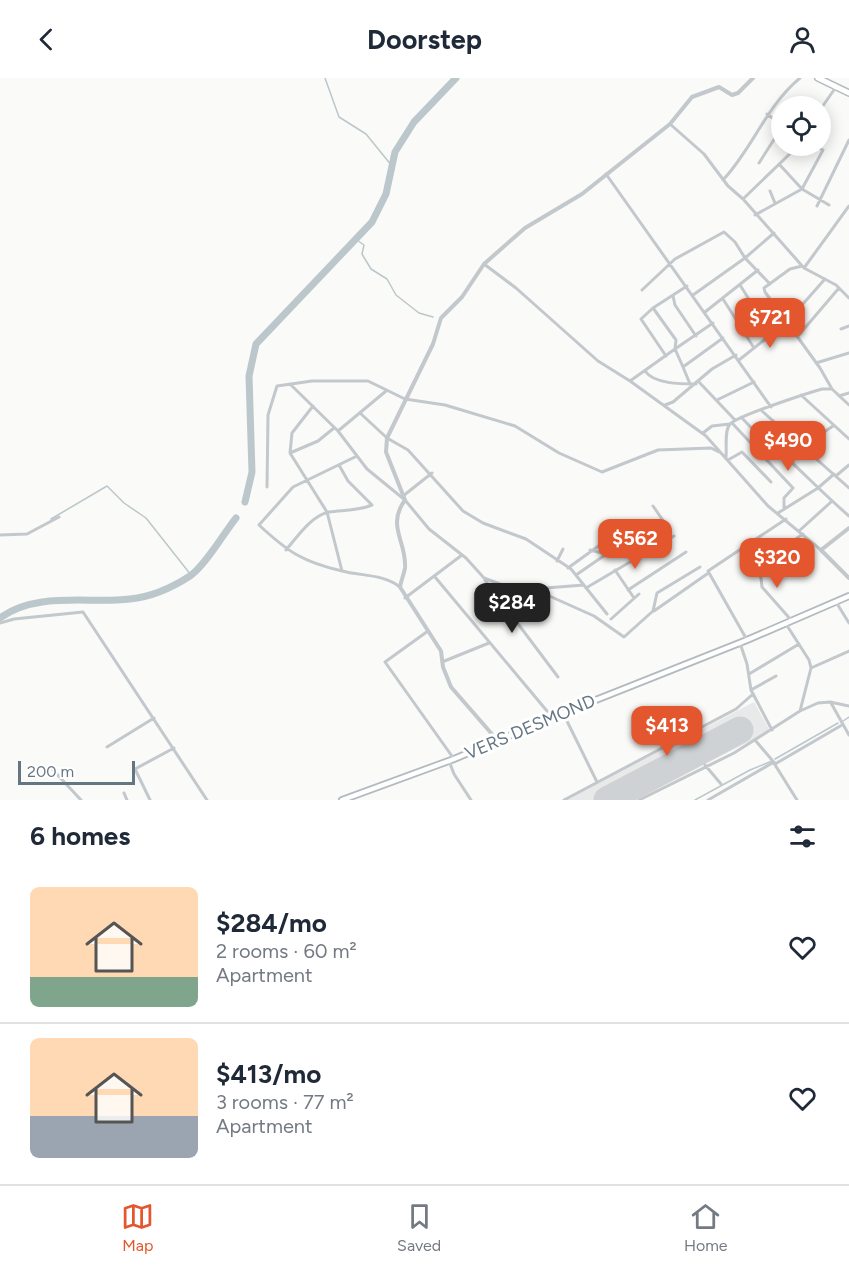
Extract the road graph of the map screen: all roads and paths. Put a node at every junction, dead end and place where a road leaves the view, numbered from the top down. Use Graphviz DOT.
graph roads {
  1 [pos="753,78"];
  2 [pos="800,78"];
  3 [pos="818,78"];
  4 [pos="836,87"];
  5 [pos="849,93"];
  6 [pos="830,96"];
  7 [pos="767,114"];
  8 [pos="771,117"];
  9 [pos="670,124"];
  10 [pos="849,140"];
  11 [pos="771,144"];
  12 [pos="787,156"];
  13 [pos="820,156"];
  14 [pos="759,163"];
  15 [pos="779,164"];
  16 [pos="606,174"];
  17 [pos="723,180"];
  18 [pos="802,189"];
  19 [pos="770,191"];
  20 [pos="743,199"];
  21 [pos="820,200"];
  22 [pos="776,204"];
  23 [pos="829,205"];
  24 [pos="817,206"];
  25 [pos="849,206"];
  26 [pos="755,214"];
  27 [pos="774,233"];
  28 [pos="745,258"];
  29 [pos="484,264"];
  30 [pos="671,265"];
  31 [pos="803,267"];
  32 [pos="758,270"];
  33 [pos="825,279"];
  34 [pos="770,284"];
  35 [pos="740,285"];
  36 [pos="687,286"];
  37 [pos="840,288"];
  38 [pos="642,290"];
  39 [pos="693,295"];
  40 [pos="673,296"];
  41 [pos="849,298"];
  42 [pos="723,299"];
  43 [pos="652,308"];
  44 [pos="705,312"];
  45 [pos="787,322"];
  46 [pos="713,323"];
  47 [pos="849,326"];
  48 [pos="841,329"];
  49 [pos="771,334"];
  50 [pos="696,336"];
  51 [pos="798,336"];
  52 [pos="723,338"];
  53 [pos="754,348"];
  54 [pos="675,349"];
  55 [pos="849,353"];
  56 [pos="736,355"];
  57 [pos="666,356"];
  58 [pos="739,360"];
  59 [pos="816,363"];
  60 [pos="682,367"];
  61 [pos="645,370"];
  62 [pos="630,381"];
  63 [pos="754,382"];
  64 [pos="697,383"];
  65 [pos="290,384"];
  66 [pos="690,384"];
  67 [pos="832,389"];
  68 [pos="386,391"];
  69 [pos="849,393"];
  70 [pos="801,395"];
  71 [pos="839,396"];
  72 [pos="405,399"];
  73 [pos="717,400"];
  74 [pos="665,405"];
  75 [pos="849,405"];
  76 [pos="313,406"];
  77 [pos="771,407"];
  78 [pos="762,411"];
  79 [pos="360,413"];
  80 [pos="741,417"];
  81 [pos="732,422"];
  82 [pos="801,423"];
  83 [pos="833,426"];
  84 [pos="336,430"];
  85 [pos="703,433"];
  86 [pos="789,436"];
  87 [pos="387,438"];
  88 [pos="849,439"];
  89 [pos="802,447"];
  90 [pos="719,452"];
  91 [pos="290,453"];
  92 [pos="759,453"];
  93 [pos="357,456"];
  94 [pos="727,458"];
  95 [pos="751,459"];
  96 [pos="339,465"];
  97 [pos="849,465"];
  98 [pos="432,473"];
  99 [pos="835,475"];
  100 [pos="308,479"];
  101 [pos="771,482"];
  102 [pos="267,488"];
  103 [pos="818,488"];
  104 [pos="849,488"];
  105 [pos="404,498"];
  106 [pos="832,501"];
  107 [pos="653,506"];
  108 [pos="784,509"];
  109 [pos="327,512"];
  110 [pos="778,513"];
  111 [pos="849,516"];
  112 [pos="59,517"];
  113 [pos="662,519"];
  114 [pos="786,519"];
  115 [pos="849,528"];
  116 [pos="669,529"];
  117 [pos="799,531"];
  118 [pos="615,534"];
  119 [pos="803,534"];
  120 [pos="0,535"];
  121 [pos="674,536"];
  122 [pos="563,549"];
  123 [pos="286,550"];
  124 [pos="590,550"];
  125 [pos="821,550"];
  126 [pos="686,552"];
  127 [pos="606,554"];
  128 [pos="774,554"];
  129 [pos="462,555"];
  130 [pos="557,561"];
  131 [pos="753,563"];
  132 [pos="568,567"];
  133 [pos="700,567"];
  134 [pos="615,570"];
  135 [pos="342,572"];
  136 [pos="707,574"];
  137 [pos="576,575"];
  138 [pos="435,577"];
  139 [pos="484,578"];
  140 [pos="849,578"];
  141 [pos="585,586"];
  142 [pos="400,587"];
  143 [pos="533,588"];
  144 [pos="628,590"];
  145 [pos="639,594"];
  146 [pos="849,596"];
  147 [pos="406,598"];
  148 [pos="634,598"];
  149 [pos="836,602"];
  150 [pos="653,611"];
  151 [pos="607,614"];
  152 [pos="611,619"];
  153 [pos="792,621"];
  154 [pos="849,622"];
  155 [pos="0,623"];
  156 [pos="786,624"];
  157 [pos="429,631"];
  158 [pos="747,640"];
  159 [pos="489,643"];
  160 [pos="740,643"];
  161 [pos="799,644"];
  162 [pos="849,651"];
  163 [pos="442,662"];
  164 [pos="811,668"];
  165 [pos="749,674"];
  166 [pos="776,676"];
  167 [pos="558,677"];
  168 [pos="751,690"];
  169 [pos="753,694"];
  170 [pos="830,702"];
  171 [pos="849,706"];
  172 [pos="801,711"];
  173 [pos="563,712"];
  174 [pos="552,717"];
  175 [pos="154,718"];
  176 [pos="842,725"];
  177 [pos="772,731"];
  178 [pos="849,735"];
  179 [pos="755,740"];
  180 [pos="498,741"];
  181 [pos="107,747"];
  182 [pos="174,748"];
  183 [pos="452,760"];
  184 [pos="774,763"];
  185 [pos="705,765"];
  186 [pos="53,770"];
  187 [pos="597,782"];
  188 [pos="721,784"];
  189 [pos="124,793"];
  190 [pos="346,799"];
  191 [pos="81,800"];
  192 [pos="127,800"];
  193 [pos="150,800"];
  194 [pos="207,800"];
  195 [pos="471,800"];
  196 [pos="564,800"];
  197 [pos="639,800"];
  198 [pos="708,800"];
  199 [pos="797,800"];
  1 -- 9 [label="street"];
  2 -- 7 [label="street"];
  3 -- 4 [label="main road"];
  4 -- 5 [label="main road"];
  4 -- 6 [label="street"];
  7 -- 8 [label="street"];
  7 -- 17 [label="street"];
  9 -- 16 [label="street"];
  9 -- 17 [label="street"];
  10 -- 21 [label="street"];
  11 -- 14 [label="street"];
  12 -- 15 [label="street"];
  13 -- 18 [label="street"];
  15 -- 18 [label="street"];
  15 -- 20 [label="street"];
  16 -- 29 [label="street"];
  16 -- 30 [label="street"];
  17 -- 20 [label="street"];
  18 -- 21 [label="street"];
  18 -- 22 [label="street"];
  19 -- 22 [label="street"];
  20 -- 26 [label="street"];
  21 -- 23 [label="street"];
  21 -- 24 [label="street"];
  22 -- 26 [label="street"];
  25 -- 31 [label="street"];
  26 -- 27 [label="street"];
  27 -- 28 [label="street"];
  27 -- 31 [label="street"];
  28 -- 30 [label="street"];
  28 -- 32 [label="street"];
  28 -- 39 [label="street"];
  29 -- 62 [label="street"];
  29 -- 72 [label="street"];
  30 -- 36 [label="street"];
  30 -- 38 [label="street"];
  31 -- 33 [label="street"];
  31 -- 34 [label="street"];
  32 -- 34 [label="street"];
  32 -- 35 [label="street"];
  33 -- 37 [label="street"];
  33 -- 45 [label="street"];
  34 -- 45 [label="street"];
  35 -- 42 [label="street"];
  35 -- 49 [label="street"];
  36 -- 39 [label="street"];
  36 -- 40 [label="street"];
  37 -- 41 [label="street"];
  37 -- 51 [label="street"];
  39 -- 44 [label="street"];
  40 -- 43 [label="street"];
  40 -- 50 [label="street"];
  42 -- 44 [label="street"];
  42 -- 53 [label="street"];
  43 -- 54 [label="street"];
  43 -- 57 [label="street"];
  44 -- 46 [label="street"];
  45 -- 49 [label="street"];
  45 -- 51 [label="street"];
  46 -- 50 [label="street"];
  46 -- 52 [label="street"];
  47 -- 48 [label="street"];
  49 -- 53 [label="street"];
  50 -- 54 [label="street"];
  51 -- 59 [label="street"];
  52 -- 56 [label="street"];
  52 -- 60 [label="street"];
  53 -- 58 [label="street"];
  54 -- 57 [label="street"];
  54 -- 60 [label="street"];
  55 -- 59 [label="street"];
  56 -- 58 [label="street"];
  56 -- 64 [label="street"];
  57 -- 61 [label="street"];
  58 -- 63 [label="street"];
  59 -- 67 [label="street"];
  60 -- 66 [label="street"];
  61 -- 62 [label="street"];
  61 -- 66 [label="street"];
  62 -- 74 [label="street"];
  63 -- 73 [label="street"];
  63 -- 77 [label="street"];
  64 -- 66 [label="street"];
  64 -- 73 [label="street"];
  64 -- 74 [label="street"];
  65 -- 68 [label="street"];
  65 -- 76 [label="street"];
  65 -- 102 [label="street"];
  67 -- 70 [label="street"];
  67 -- 71 [label="street"];
  68 -- 72 [label="street"];
  68 -- 79 [label="street"];
  69 -- 71 [label="street"];
  70 -- 77 [label="street"];
  70 -- 83 [label="street"];
  71 -- 75 [label="street"];
  72 -- 87 [label="street"];
  72 -- 90 [label="street"];
  73 -- 81 [label="street"];
  74 -- 85 [label="street"];
  76 -- 84 [label="street"];
  76 -- 91 [label="street"];
  77 -- 78 [label="street"];
  78 -- 80 [label="street"];
  78 -- 86 [label="street"];
  79 -- 84 [label="street"];
  79 -- 87 [label="street"];
  80 -- 81 [label="street"];
  80 -- 103 [label="street"];
  81 -- 85 [label="street"];
  81 -- 92 [label="street"];
  81 -- 94 [label="street"];
  82 -- 86 [label="street"];
  83 -- 88 [label="street"];
  83 -- 89 [label="street"];
  84 -- 91 [label="street"];
  84 -- 93 [label="street"];
  85 -- 90 [label="street"];
  86 -- 89 [label="street"];
  87 -- 98 [label="street"];
  87 -- 105 [label="street"];
  89 -- 99 [label="street"];
  90 -- 94 [label="street"];
  91 -- 100 [label="street"];
  92 -- 95 [label="street"];
  92 -- 108 [label="street"];
  93 -- 96 [label="street"];
  93 -- 105 [label="street"];
  94 -- 95 [label="street"];
  94 -- 110 [label="street"];
  95 -- 101 [label="street"];
  96 -- 100 [label="street"];
  96 -- 109 [label="street"];
  97 -- 99 [label="street"];
  98 -- 105 [label="street"];
  98 -- 130 [label="street"];
  99 -- 103 [label="street"];
  99 -- 104 [label="street"];
  100 -- 109 [label="street"];
  100 -- 123 [label="street"];
  103 -- 106 [label="street"];
  103 -- 108 [label="street"];
  105 -- 129 [label="street"];
  105 -- 142 [label="street"];
  106 -- 111 [label="street"];
  106 -- 117 [label="street"];
  107 -- 113 [label="street"];
  108 -- 110 [label="street"];
  109 -- 123 [label="street"];
  109 -- 135 [label="street"];
  110 -- 114 [label="street"];
  112 -- 120 [label="street"];
  113 -- 116 [label="street"];
  113 -- 127 [label="street"];
  114 -- 117 [label="street"];
  114 -- 136 [label="street"];
  115 -- 125 [label="street"];
  117 -- 119 [label="street"];
  118 -- 124 [label="street"];
  119 -- 125 [label="street"];
  119 -- 128 [label="street"];
  121 -- 134 [label="street"];
  122 -- 130 [label="street"];
  123 -- 135 [label="street"];
  124 -- 127 [label="street"];
  124 -- 132 [label="street"];
  125 -- 140 [label="street"];
  126 -- 144 [label="street"];
  127 -- 137 [label="street"];
  129 -- 138 [label="street"];
  129 -- 139 [label="street"];
  130 -- 132 [label="street"];
  131 -- 153 [label="street"];
  132 -- 137 [label="street"];
  133 -- 150 [label="street"];
  134 -- 141 [label="street"];
  134 -- 144 [label="street"];
  135 -- 142 [label="street"];
  136 -- 150 [label="street"];
  136 -- 158 [label="street"];
  137 -- 141 [label="street"];
  138 -- 147 [label="street"];
  138 -- 159 [label="street"];
  139 -- 143 [label="street"];
  139 -- 167 [label="street"];
  141 -- 143 [label="street"];
  141 -- 151 [label="street"];
  142 -- 147 [label="street"];
  143 -- 150 [label="street"];
  144 -- 148 [label="street"];
  145 -- 148 [label="street"];
  146 -- 149 [label="main road, VERS DESMOND"];
  147 -- 157 [label="street"];
  148 -- 152 [label="street"];
  149 -- 153 [label="main road, VERS DESMOND"];
  149 -- 154 [label="street"];
  153 -- 156 [label="main road, VERS DESMOND"];
  155 -- 175 [label="street"];
  156 -- 158 [label="main road, VERS DESMOND"];
  156 -- 161 [label="street"];
  157 -- 163 [label="street"];
  157 -- 183 [label="street"];
  158 -- 160 [label="main road, VERS DESMOND"];
  159 -- 163 [label="street"];
  159 -- 174 [label="street"];
  160 -- 165 [label="street"];
  160 -- 173 [label="main road, VERS DESMOND"];
  161 -- 164 [label="street"];
  161 -- 165 [label="street"];
  162 -- 164 [label="street"];
  163 -- 180 [label="street"];
  164 -- 172 [label="street"];
  165 -- 168 [label="street"];
  166 -- 168 [label="street"];
  168 -- 169 [label="street"];
  169 -- 177 [label="street"];
  169 -- 187 [label="street"];
  170 -- 171 [label="street"];
  170 -- 172 [label="street"];
  170 -- 176 [label="street"];
  172 -- 177 [label="street"];
  173 -- 174 [label="main road, VERS DESMOND"];
  173 -- 187 [label="street"];
  174 -- 180 [label="main road, VERS DESMOND"];
  175 -- 181 [label="street"];
  175 -- 182 [label="street"];
  176 -- 178 [label="street"];
  176 -- 184 [label="street"];
  177 -- 179 [label="street"];
  179 -- 184 [label="street"];
  179 -- 185 [label="street"];
  180 -- 183 [label="main road, VERS DESMOND"];
  182 -- 193 [label="street"];
  182 -- 194 [label="street"];
  183 -- 190 [label="main road, VERS DESMOND"];
  183 -- 195 [label="street"];
  184 -- 198 [label="street"];
  184 -- 199 [label="street"];
  185 -- 188 [label="street"];
  185 -- 197 [label="street"];
  186 -- 191 [label="street"];
  187 -- 196 [label="street"];
  189 -- 192 [label="street"];
}
